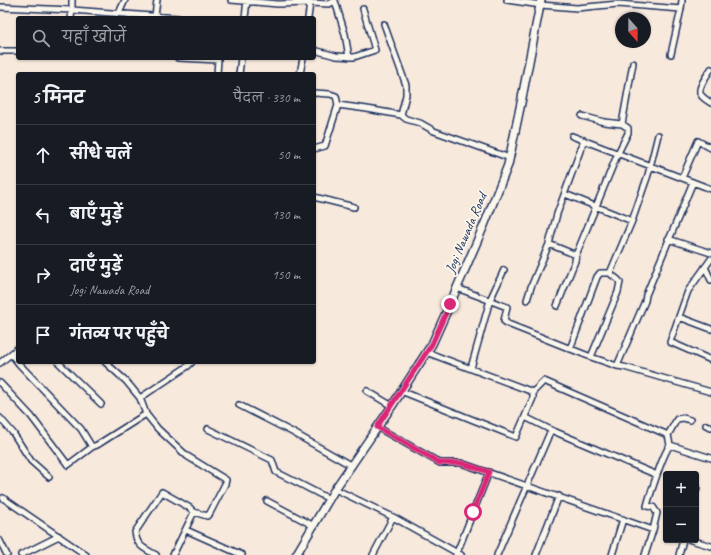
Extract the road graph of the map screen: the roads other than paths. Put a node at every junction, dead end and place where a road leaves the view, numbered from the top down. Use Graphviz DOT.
graph roads {
  1 [pos="72,0"];
  2 [pos="124,0"];
  3 [pos="157,0"];
  4 [pos="232,0"];
  5 [pos="507,0"];
  6 [pos="682,0"];
  7 [pos="247,1"];
  8 [pos="278,2"];
  9 [pos="310,3"];
  10 [pos="541,3"];
  11 [pos="598,3"];
  12 [pos="0,7"];
  13 [pos="363,9"];
  14 [pos="681,9"];
  15 [pos="72,10"];
  16 [pos="119,13"];
  17 [pos="71,16"];
  18 [pos="156,16"];
  19 [pos="245,16"];
  20 [pos="308,16"];
  21 [pos="384,24"];
  22 [pos="0,51"];
  23 [pos="16,51"];
  24 [pos="316,51"];
  25 [pos="671,54"];
  26 [pos="350,57"];
  27 [pos="218,60"];
  28 [pos="241,60"];
  29 [pos="303,60"];
  30 [pos="633,63"];
  31 [pos="711,68"];
  32 [pos="217,72"];
  33 [pos="239,72"];
  34 [pos="300,72"];
  35 [pos="316,93"];
  36 [pos="711,103"];
  37 [pos="338,105"];
  38 [pos="401,115"];
  39 [pos="582,116"];
  40 [pos="622,124"];
  41 [pos="658,135"];
  42 [pos="572,136"];
  43 [pos="584,140"];
  44 [pos="316,148"];
  45 [pos="711,148"];
  46 [pos="618,153"];
  47 [pos="510,158"];
  48 [pos="650,165"];
  49 [pos="682,178"];
  50 [pos="693,182"];
  51 [pos="711,189"];
  52 [pos="565,194"];
  53 [pos="316,198"];
  54 [pos="354,207"];
  55 [pos="597,207"];
  56 [pos="632,221"];
  57 [pos="668,239"];
  58 [pos="549,244"];
  59 [pos="711,253"];
  60 [pos="576,255"];
  61 [pos="711,259"];
  62 [pos="705,267"];
  63 [pos="504,270"];
  64 [pos="610,273"];
  65 [pos="711,280"];
  66 [pos="457,288"];
  67 [pos="490,300"];
  68 [pos="527,300"];
  69 [pos="557,306"];
  70 [pos="679,317"];
  71 [pos="711,329"];
  72 [pos="570,349"];
  73 [pos="16,350"];
  74 [pos="426,352"];
  75 [pos="11,354"];
  76 [pos="591,358"];
  77 [pos="16,360"];
  78 [pos="711,360"];
  79 [pos="0,363"];
  80 [pos="19,364"];
  81 [pos="60,364"];
  82 [pos="107,364"];
  83 [pos="190,364"];
  84 [pos="617,366"];
  85 [pos="471,368"];
  86 [pos="0,383"];
  87 [pos="367,391"];
  88 [pos="401,391"];
  89 [pos="534,392"];
  90 [pos="711,392"];
  91 [pos="140,398"];
  92 [pos="101,404"];
  93 [pos="239,405"];
  94 [pos="392,406"];
  95 [pos="146,414"];
  96 [pos="525,417"];
  97 [pos="0,418"];
  98 [pos="690,420"];
  99 [pos="377,427"];
  100 [pos="208,429"];
  101 [pos="551,430"];
  102 [pos="668,435"];
  103 [pos="670,445"];
  104 [pos="92,446"];
  105 [pos="711,458"];
  106 [pos="352,466"];
  107 [pos="489,472"];
  108 [pos="657,475"];
  109 [pos="49,477"];
  110 [pos="527,485"];
  111 [pos="336,489"];
  112 [pos="559,496"];
  113 [pos="4,498"];
  114 [pos="329,500"];
  115 [pos="267,501"];
  116 [pos="194,512"];
  117 [pos="393,518"];
  118 [pos="623,519"];
  119 [pos="314,526"];
  120 [pos="186,530"];
  121 [pos="654,530"];
  122 [pos="59,536"];
  123 [pos="0,541"];
  124 [pos="699,542"];
  125 [pos="682,543"];
  126 [pos="711,546"];
  127 [pos="458,554"];
  128 [pos="7,555"];
  129 [pos="21,555"];
  130 [pos="86,555"];
  131 [pos="156,555"];
  132 [pos="174,555"];
  133 [pos="242,555"];
  134 [pos="296,555"];
  135 [pos="373,555"];
  136 [pos="497,555"];
  137 [pos="536,555"];
  138 [pos="612,555"];
  139 [pos="645,555"];
  140 [pos="679,555"];
  1 -- 15 [label="street"];
  2 -- 16 [label="street"];
  3 -- 18 [label="street"];
  4 -- 7 [label="street"];
  5 -- 10 [label="street"];
  6 -- 14 [label="street"];
  7 -- 8 [label="street"];
  7 -- 19 [label="street"];
  8 -- 9 [label="street"];
  9 -- 20 [label="street"];
  9 -- 26 [label="street"];
  10 -- 11 [label="street"];
  10 -- 47 [label="street, Jogi Nawada Road"];
  11 -- 14 [label="street"];
  12 -- 15 [label="street"];
  13 -- 26 [label="street"];
  14 -- 25 [label="street"];
  15 -- 16 [label="street"];
  15 -- 17 [label="street"];
  16 -- 18 [label="street"];
  21 -- 38 [label="street"];
  22 -- 23 [label="street"];
  24 -- 26 [label="street"];
  27 -- 32 [label="street"];
  28 -- 33 [label="street"];
  29 -- 34 [label="street"];
  30 -- 40 [label="street"];
  31 -- 36 [label="street"];
  35 -- 37 [label="street"];
  37 -- 38 [label="street"];
  37 -- 44 [label="street"];
  38 -- 47 [label="street"];
  39 -- 40 [label="street"];
  40 -- 46 [label="street"];
  41 -- 48 [label="street"];
  42 -- 43 [label="street"];
  43 -- 46 [label="street"];
  43 -- 52 [label="street"];
  45 -- 49 [label="street"];
  46 -- 48 [label="street"];
  46 -- 55 [label="street"];
  47 -- 66 [label="street, Jogi Nawada Road"];
  48 -- 49 [label="street"];
  48 -- 56 [label="street"];
  49 -- 50 [label="street"];
  50 -- 51 [label="street"];
  50 -- 57 [label="street"];
  52 -- 55 [label="street"];
  52 -- 58 [label="street"];
  53 -- 54 [label="street"];
  55 -- 56 [label="street"];
  55 -- 60 [label="street"];
  56 -- 64 [label="street"];
  57 -- 59 [label="street"];
  57 -- 84 [label="street"];
  58 -- 60 [label="street"];
  58 -- 68 [label="street"];
  60 -- 69 [label="street"];
  61 -- 62 [label="street"];
  62 -- 65 [label="street"];
  62 -- 70 [label="street"];
  63 -- 67 [label="street"];
  64 -- 72 [label="street"];
  64 -- 76 [label="street"];
  66 -- 67 [label="street"];
  66 -- 74 [label="street, Jogi Nawada Road"];
  67 -- 72 [label="street"];
  67 -- 85 [label="street"];
  70 -- 71 [label="street"];
  70 -- 78 [label="street"];
  72 -- 76 [label="street"];
  73 -- 75 [label="street"];
  74 -- 85 [label="street"];
  74 -- 88 [label="street, Jogi Nawada Road"];
  75 -- 77 [label="street"];
  75 -- 79 [label="street"];
  76 -- 84 [label="street"];
  80 -- 104 [label="street"];
  81 -- 92 [label="street"];
  82 -- 91 [label="street"];
  83 -- 91 [label="street"];
  84 -- 90 [label="street"];
  85 -- 89 [label="street"];
  86 -- 104 [label="street"];
  87 -- 94 [label="street"];
  88 -- 94 [label="street, Jogi Nawada Road"];
  88 -- 96 [label="street"];
  89 -- 96 [label="street"];
  89 -- 102 [label="street"];
  91 -- 95 [label="street"];
  93 -- 106 [label="street"];
  94 -- 99 [label="street, Jogi Nawada Road"];
  95 -- 104 [label="street"];
  95 -- 116 [label="street"];
  96 -- 101 [label="street"];
  97 -- 109 [label="street"];
  98 -- 102 [label="street"];
  99 -- 106 [label="street, Jogi Nawada Road"];
  99 -- 107 [label="street"];
  100 -- 114 [label="street"];
  101 -- 108 [label="street"];
  101 -- 110 [label="street"];
  102 -- 103 [label="street"];
  103 -- 105 [label="street"];
  103 -- 108 [label="street"];
  106 -- 111 [label="street, Jogi Nawada Road"];
  107 -- 110 [label="street"];
  107 -- 127 [label="street"];
  108 -- 121 [label="street"];
  110 -- 112 [label="street"];
  110 -- 136 [label="street"];
  111 -- 114 [label="street, Jogi Nawada Road"];
  111 -- 117 [label="street"];
  112 -- 118 [label="street"];
  112 -- 137 [label="street"];
  113 -- 122 [label="street"];
  114 -- 119 [label="street, Jogi Nawada Road"];
  115 -- 119 [label="street"];
  116 -- 120 [label="street"];
  116 -- 131 [label="street"];
  117 -- 127 [label="street"];
  117 -- 135 [label="street"];
  118 -- 121 [label="street"];
  118 -- 138 [label="street"];
  119 -- 134 [label="street, Jogi Nawada Road"];
  120 -- 132 [label="street"];
  120 -- 133 [label="street"];
  121 -- 139 [label="street"];
  122 -- 129 [label="street"];
  122 -- 130 [label="street"];
  123 -- 128 [label="street"];
  124 -- 126 [label="street"];
  125 -- 140 [label="street"];
}
